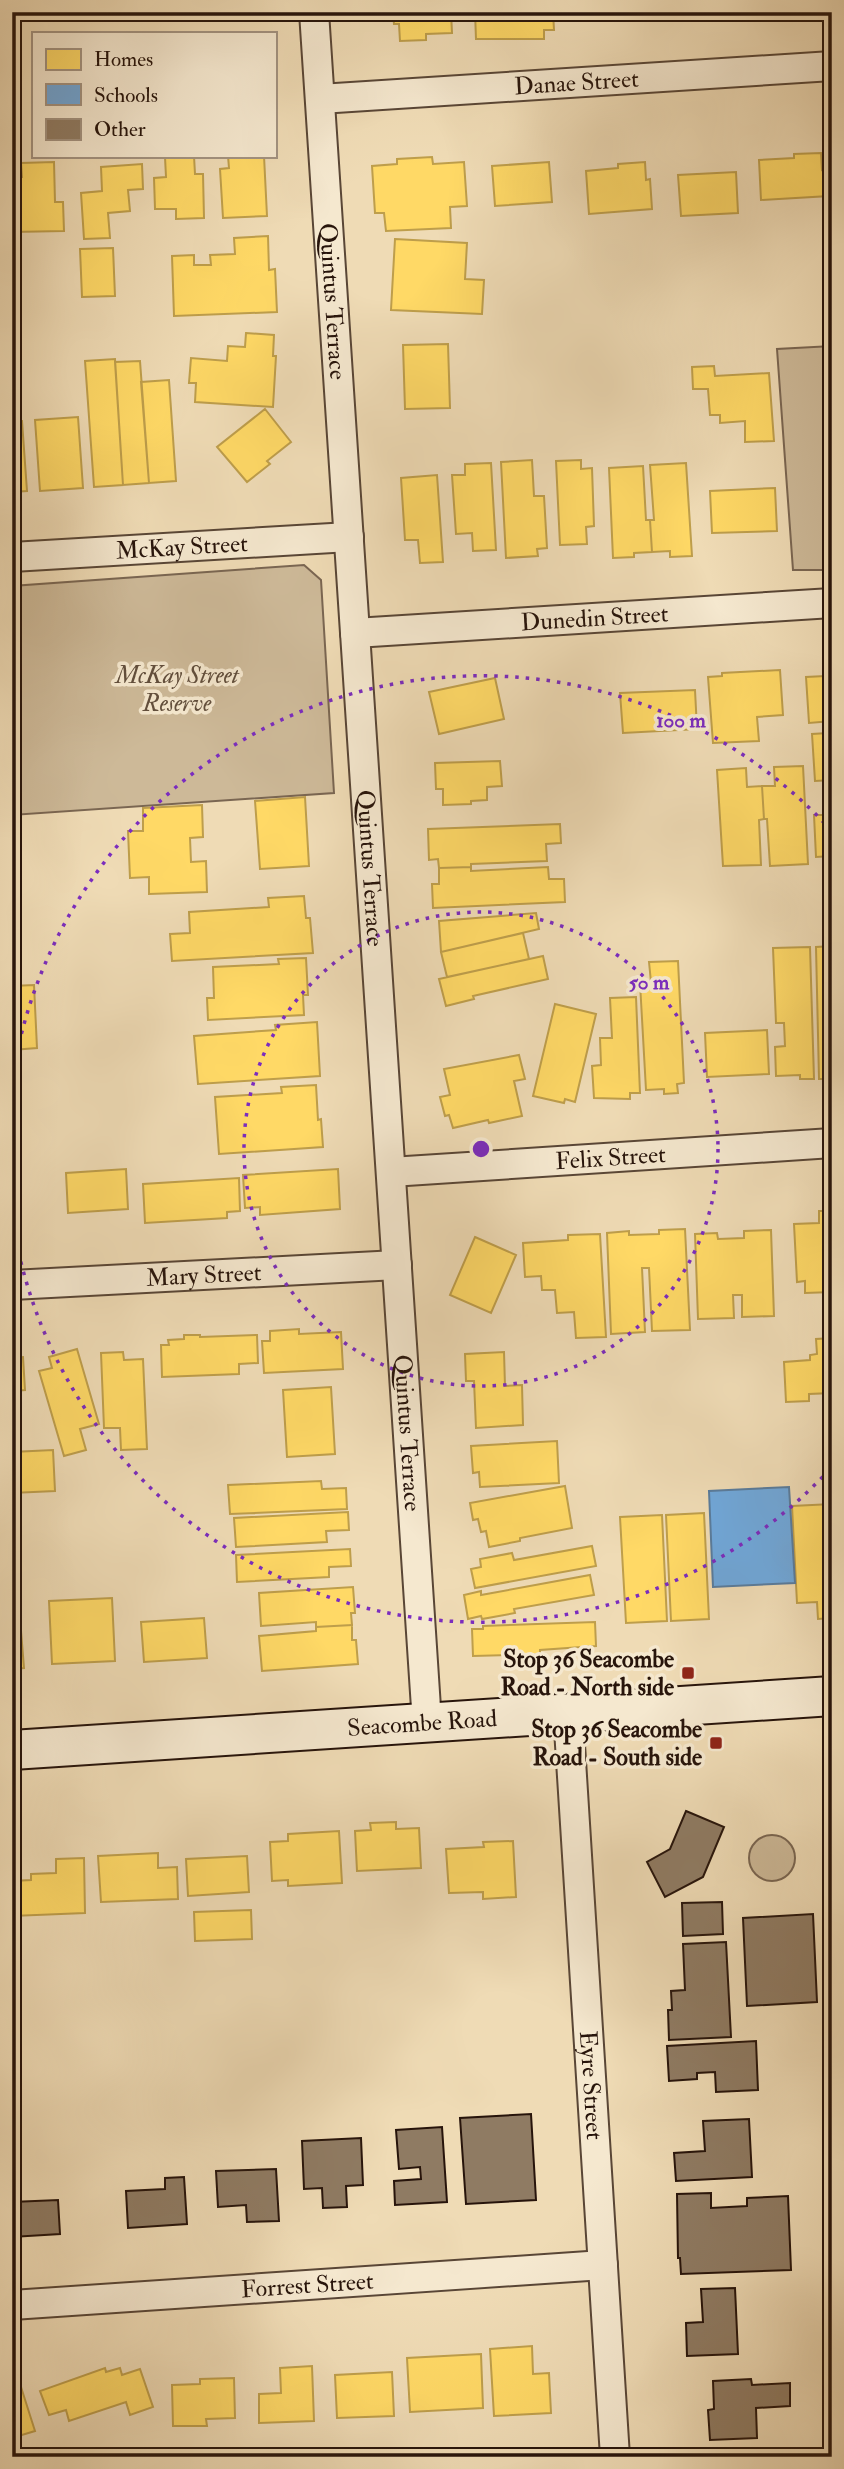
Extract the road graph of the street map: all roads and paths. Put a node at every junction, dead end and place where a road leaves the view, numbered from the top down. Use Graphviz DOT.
graph roads {
  1 [pos="314,12"];
  2 [pos="832,66"];
  3 [pos="320,99"];
  4 [pos="349,537"];
  5 [pos="12,557"];
  6 [pos="832,603"];
  7 [pos="355,633"];
  8 [pos="832,1143"];
  9 [pos="391,1172"];
  10 [pos="397,1265"];
  11 [pos="12,1285"];
  12 [pos="832,1696"];
  13 [pos="568,1713"];
  14 [pos="427,1723"];
  15 [pos="12,1750"];
  16 [pos="603,2265"];
  17 [pos="12,2305"];
  18 [pos="615,2457"];
  1 -- 3 [label="street, Quintus Terrace"];
  2 -- 3 [label="street, Danae Street"];
  3 -- 4 [label="street, Quintus Terrace"];
  4 -- 5 [label="street, McKay Street"];
  4 -- 7 [label="street, Quintus Terrace"];
  6 -- 7 [label="street, Dunedin Street"];
  7 -- 9 [label="street, Quintus Terrace"];
  8 -- 9 [label="street, Felix Street"];
  9 -- 10 [label="street, Quintus Terrace"];
  10 -- 11 [label="street, Mary Street"];
  10 -- 14 [label="street, Quintus Terrace"];
  12 -- 13 [label="main road, Seacombe Road"];
  13 -- 14 [label="main road, Seacombe Road"];
  13 -- 16 [label="street, Eyre Street"];
  14 -- 15 [label="main road, Seacombe Road"];
  16 -- 17 [label="street, Forrest Street"];
  16 -- 18 [label="street, Eyre Street"];
}
